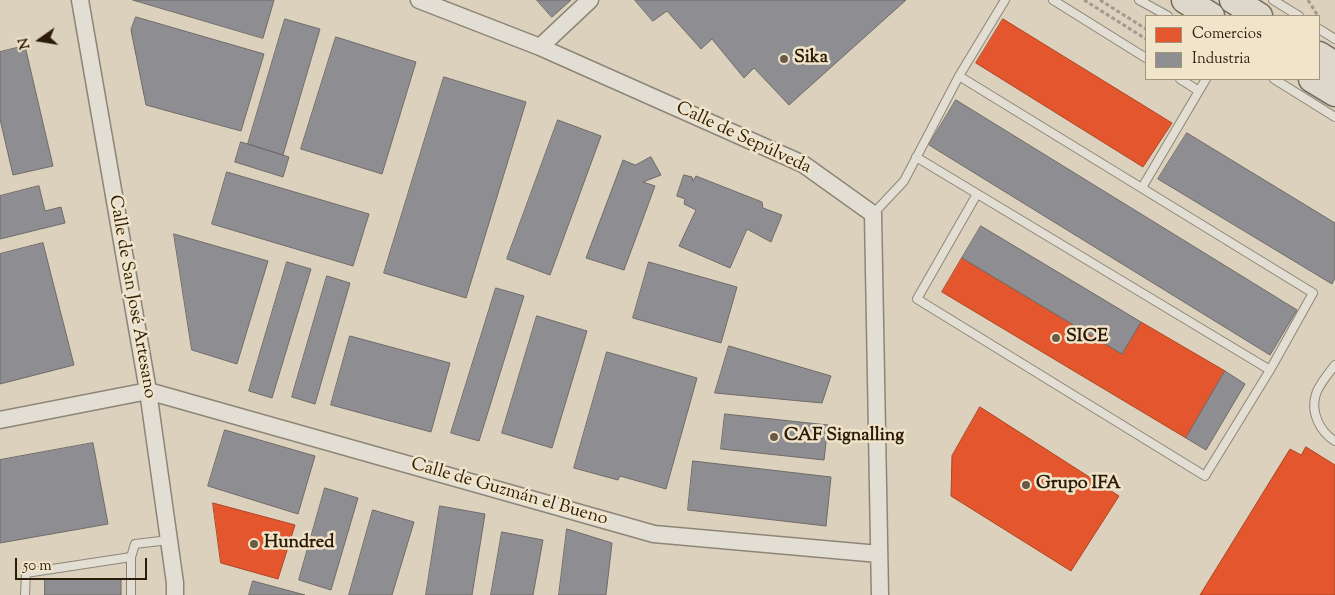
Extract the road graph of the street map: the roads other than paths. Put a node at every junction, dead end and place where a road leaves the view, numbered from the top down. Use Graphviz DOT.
graph roads {
  1 [pos="80,0"];
  2 [pos="419,0"];
  3 [pos="590,0"];
  4 [pos="1005,0"];
  5 [pos="1054,0"];
  6 [pos="1139,0"];
  7 [pos="1185,0"];
  8 [pos="1233,0"];
  9 [pos="1273,0"];
  10 [pos="1166,15"];
  11 [pos="1209,15"];
  12 [pos="1257,15"];
  13 [pos="1297,15"];
  14 [pos="1320,30"];
  15 [pos="1335,39"];
  16 [pos="540,47"];
  17 [pos="1320,56"];
  18 [pos="1145,57"];
  19 [pos="1335,65"];
  20 [pos="959,76"];
  21 [pos="1182,80"];
  22 [pos="1205,80"];
  23 [pos="1276,80"];
  24 [pos="1314,80"];
  25 [pos="1199,91"];
  26 [pos="1335,93"];
  27 [pos="1335,117"];
  28 [pos="916,157"];
  29 [pos="1142,186"];
  30 [pos="977,194"];
  31 [pos="873,214"];
  32 [pos="1335,364"];
  33 [pos="1270,370"];
  34 [pos="148,391"];
  35 [pos="0,420"];
  36 [pos="1335,441"];
  37 [pos="169,540"];
  38 [pos="879,554"];
  39 [pos="131,556"];
  40 [pos="25,595"];
  41 [pos="131,595"];
  42 [pos="175,595"];
  43 [pos="880,595"];
  1 -- 34 [label="street, Calle de San José Artesano"];
  2 -- 16 [label="street, Calle de Sepúlveda"];
  3 -- 16 [label="street"];
  4 -- 20 [label="lane"];
  5 -- 18 [label="lane"];
  6 -- 10 [label="lane"];
  7 -- 11 [label="highway"];
  8 -- 12 [label="highway"];
  9 -- 13 [label="lane"];
  14 -- 15 [label="lane"];
  16 -- 31 [label="street, Calle de Sepúlveda"];
  17 -- 19 [label="highway"];
  20 -- 28 [label="lane"];
  20 -- 29 [label="lane"];
  21 -- 25 [label="lane"];
  22 -- 25 [label="lane"];
  23 -- 27 [label="lane"];
  24 -- 26 [label="highway"];
  25 -- 29 [label="lane"];
  28 -- 30 [label="lane"];
  28 -- 31 [label="lane"];
  29 -- 33 [label="lane"];
  30 -- 33 [label="lane"];
  30 -- 33 [label="lane"];
  31 -- 38 [label="street"];
  32 -- 36 [label="lane"];
  34 -- 35 [label="street"];
  34 -- 37 [label="street, Calle de San José Artesano"];
  34 -- 38 [label="street, Calle de Guzmán el Bueno"];
  37 -- 39 [label="lane"];
  37 -- 42 [label="street, Calle de San José Artesano"];
  38 -- 43 [label="street"];
  39 -- 40 [label="lane"];
  39 -- 41 [label="lane"];
}
